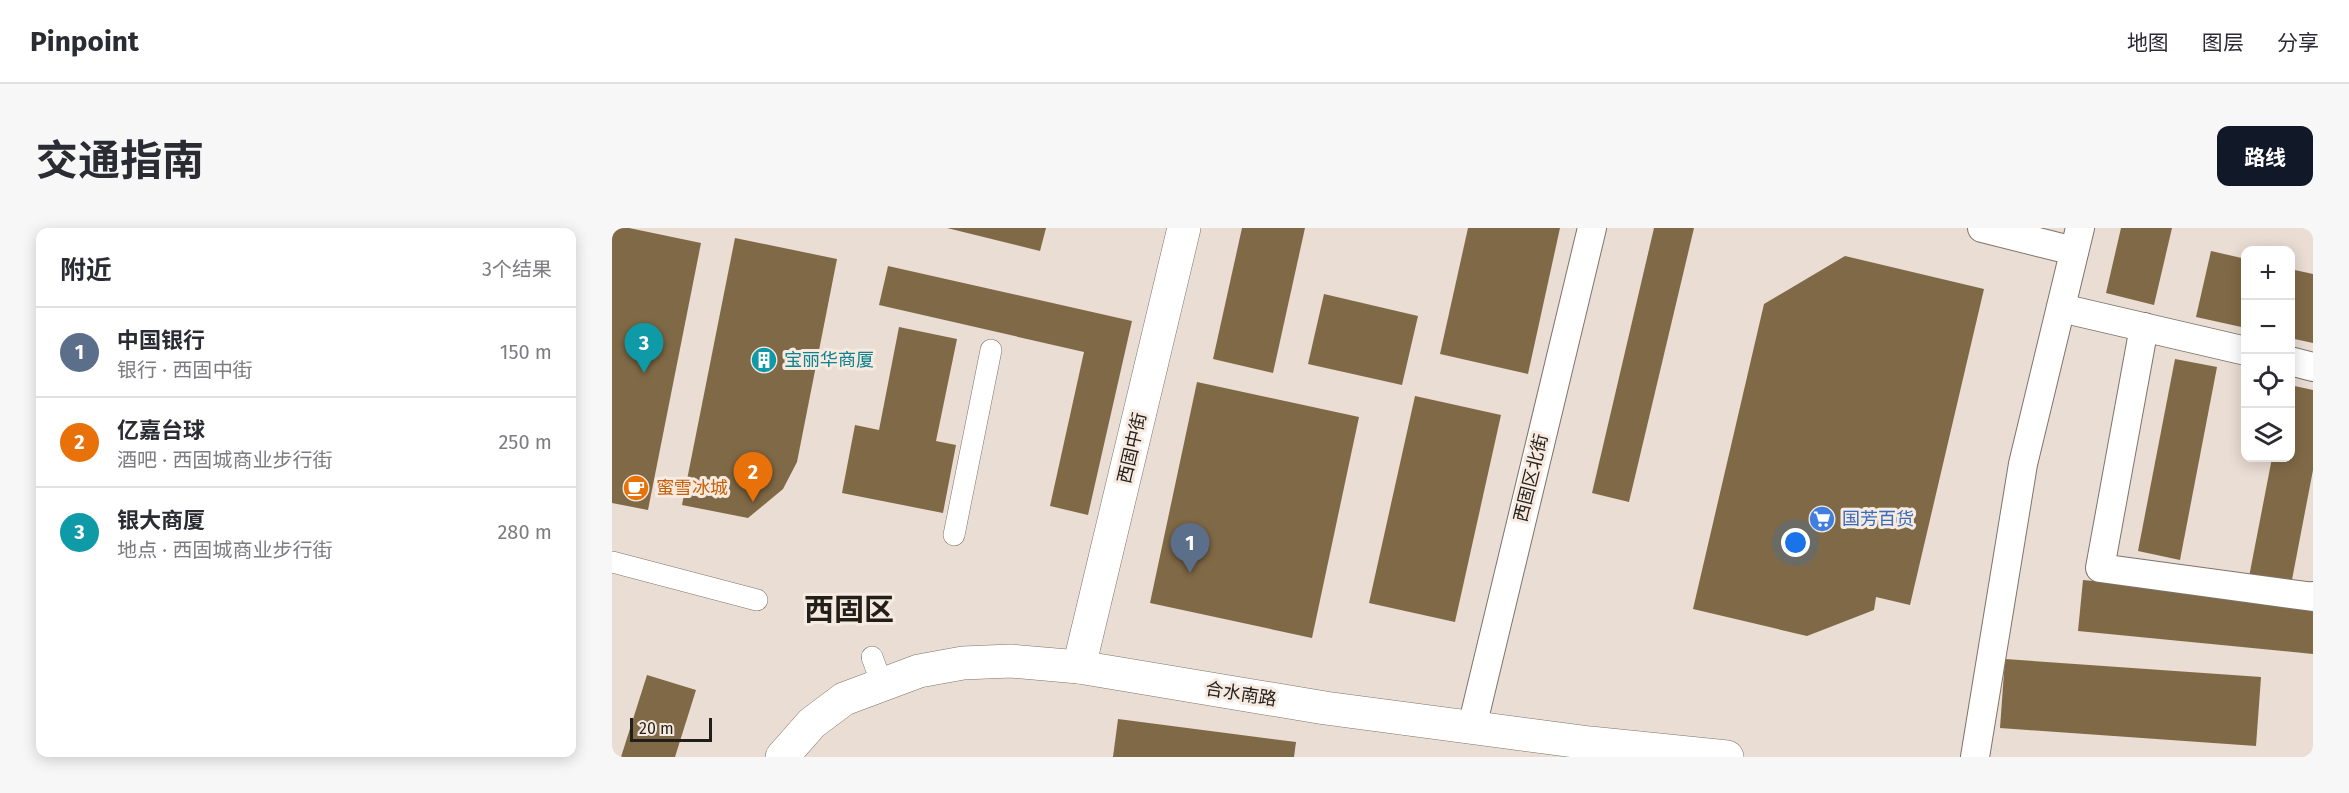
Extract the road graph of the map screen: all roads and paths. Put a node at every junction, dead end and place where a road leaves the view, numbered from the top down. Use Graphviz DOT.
graph roads {
  1 [pos="1184,228"];
  2 [pos="1592,228"];
  3 [pos="1982,228"];
  4 [pos="2077,239"];
  5 [pos="2061,308"];
  6 [pos="2144,327"];
  7 [pos="991,350"];
  8 [pos="2241,350"];
  9 [pos="2295,362"];
  10 [pos="2313,367"];
  11 [pos="954,535"];
  12 [pos="612,562"];
  13 [pos="2313,596"];
  14 [pos="756,600"];
  15 [pos="1079,667"];
  16 [pos="1472,727"];
  17 [pos="782,757"];
  18 [pos="1727,757"];
  19 [pos="1975,757"];
  1 -- 15 [label="main road, 西固中街"];
  2 -- 16 [label="street, 西固区北街"];
  3 -- 4 [label="street"];
  4 -- 5 [label="street"];
  5 -- 6 [label="street"];
  5 -- 19 [label="street"];
  6 -- 8 [label="street"];
  6 -- 13 [label="street"];
  7 -- 11 [label="street"];
  9 -- 10 [label="street"];
  12 -- 14 [label="street"];
  15 -- 16 [label="main road, 合水南路"];
  15 -- 17 [label="main road, 合水南路"];
  16 -- 18 [label="main road, 合水南路"];
}
